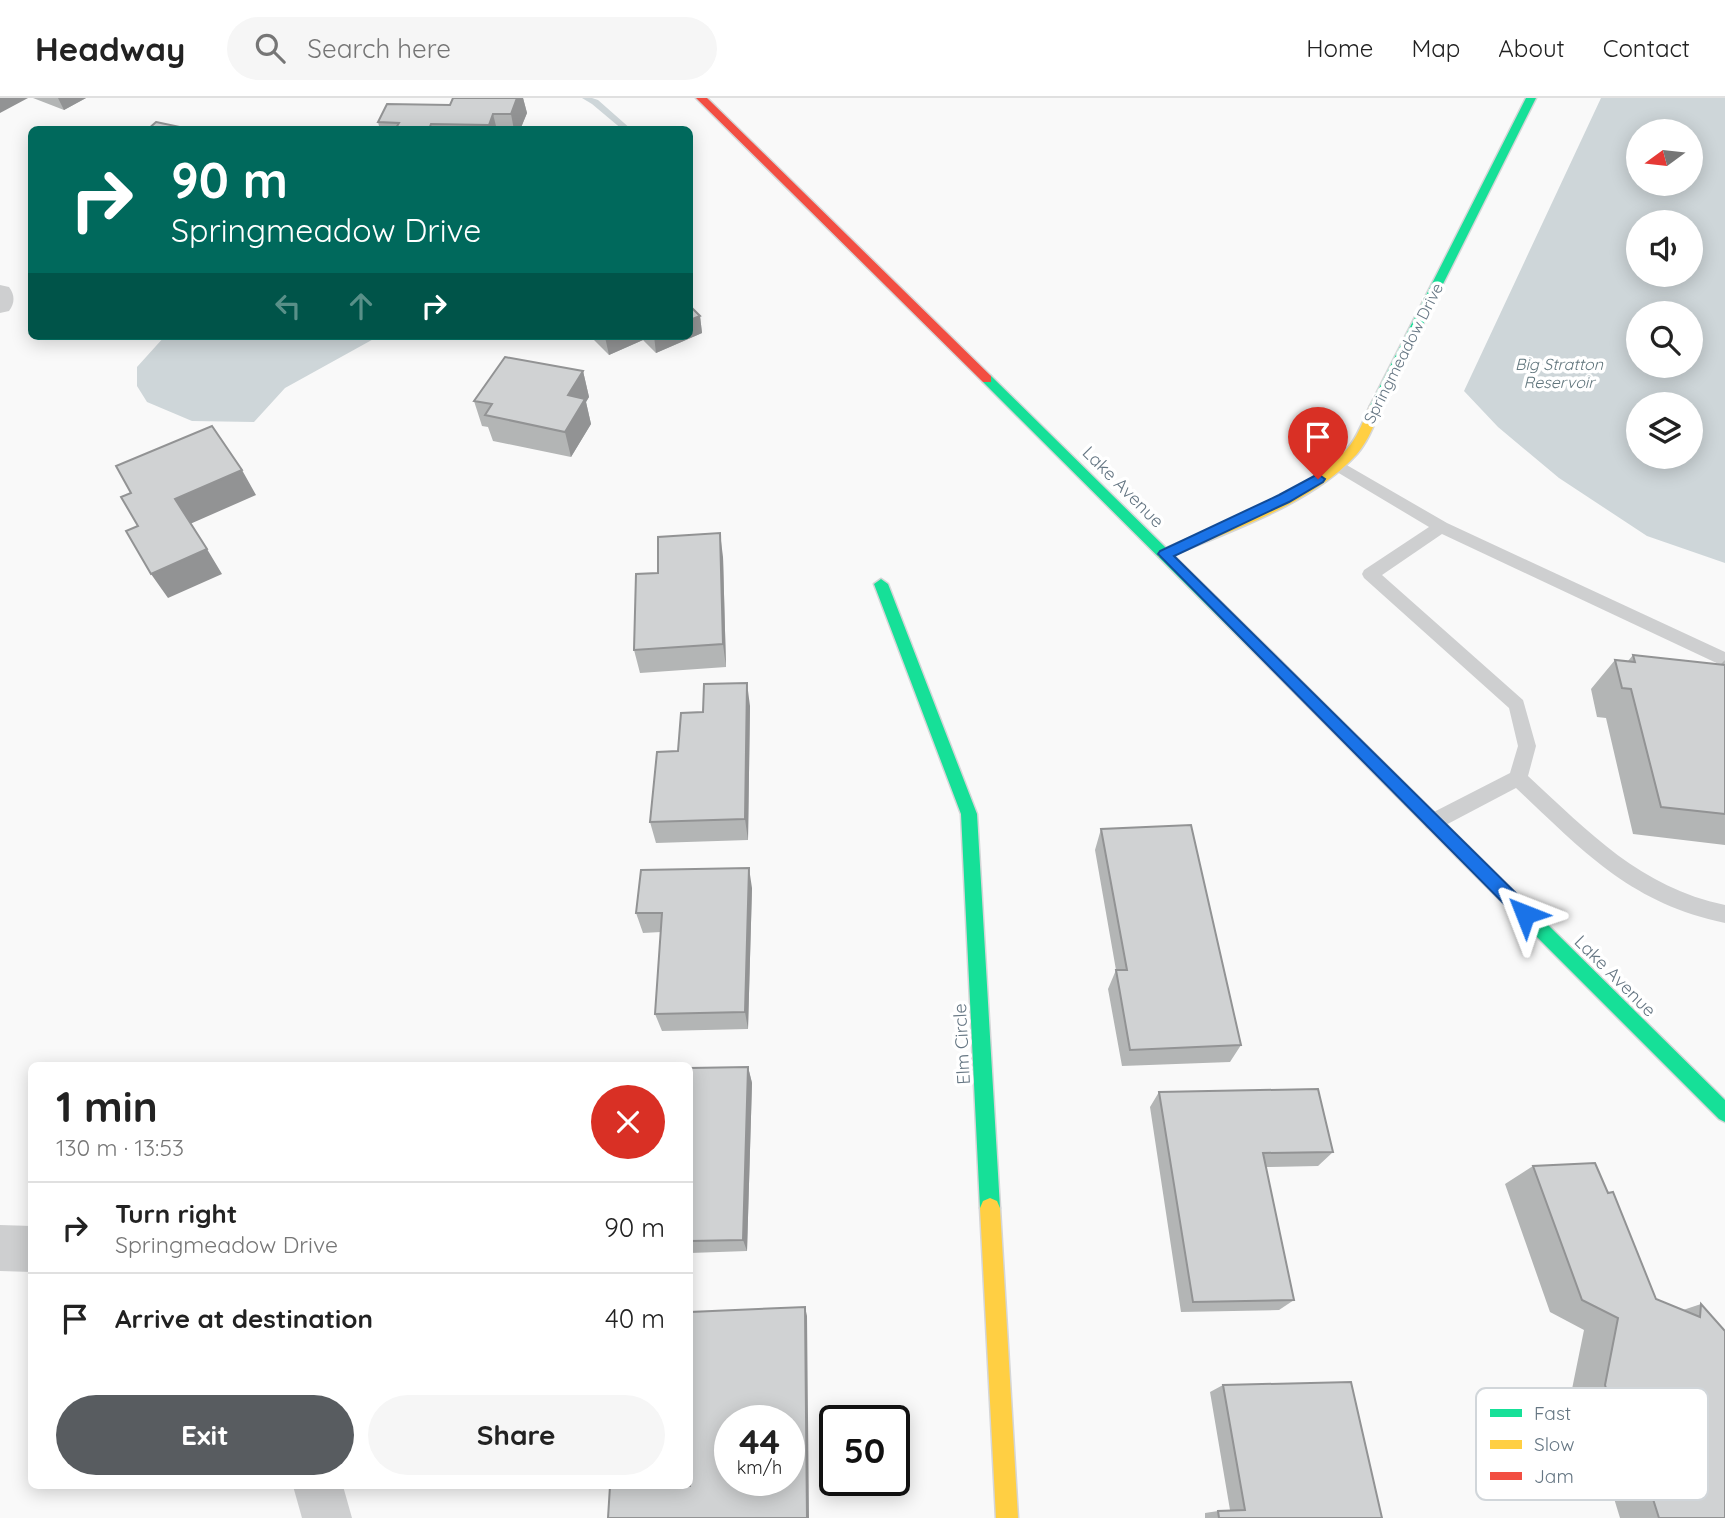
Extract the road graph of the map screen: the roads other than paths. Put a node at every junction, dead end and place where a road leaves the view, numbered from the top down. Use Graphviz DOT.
graph roads {
  1 [pos="701,98"];
  2 [pos="1531,98"];
  3 [pos="0,293"];
  4 [pos="0,305"];
  5 [pos="1338,465"];
  6 [pos="1441,527"];
  7 [pos="1164,554"];
  8 [pos="881,584"];
  9 [pos="1725,660"];
  10 [pos="1518,778"];
  11 [pos="1433,822"];
  12 [pos="1725,914"];
  13 [pos="1725,1113"];
  14 [pos="0,1248"];
  15 [pos="28,1249"];
  16 [pos="319,1489"];
  17 [pos="327,1518"];
  18 [pos="1007,1518"];
  1 -- 7 [label="street, Lake Avenue"];
  2 -- 5 [label="street, Springmeadow Drive"];
  3 -- 4 [label="street"];
  5 -- 6 [label="lane"];
  5 -- 7 [label="street, Springmeadow Drive"];
  6 -- 9 [label="lane"];
  6 -- 10 [label="lane"];
  7 -- 11 [label="street, Lake Avenue"];
  8 -- 18 [label="street, Elm Circle"];
  10 -- 11 [label="lane"];
  10 -- 12 [label="lane"];
  11 -- 13 [label="street, Lake Avenue"];
  14 -- 15 [label="street"];
  16 -- 17 [label="street"];
}
